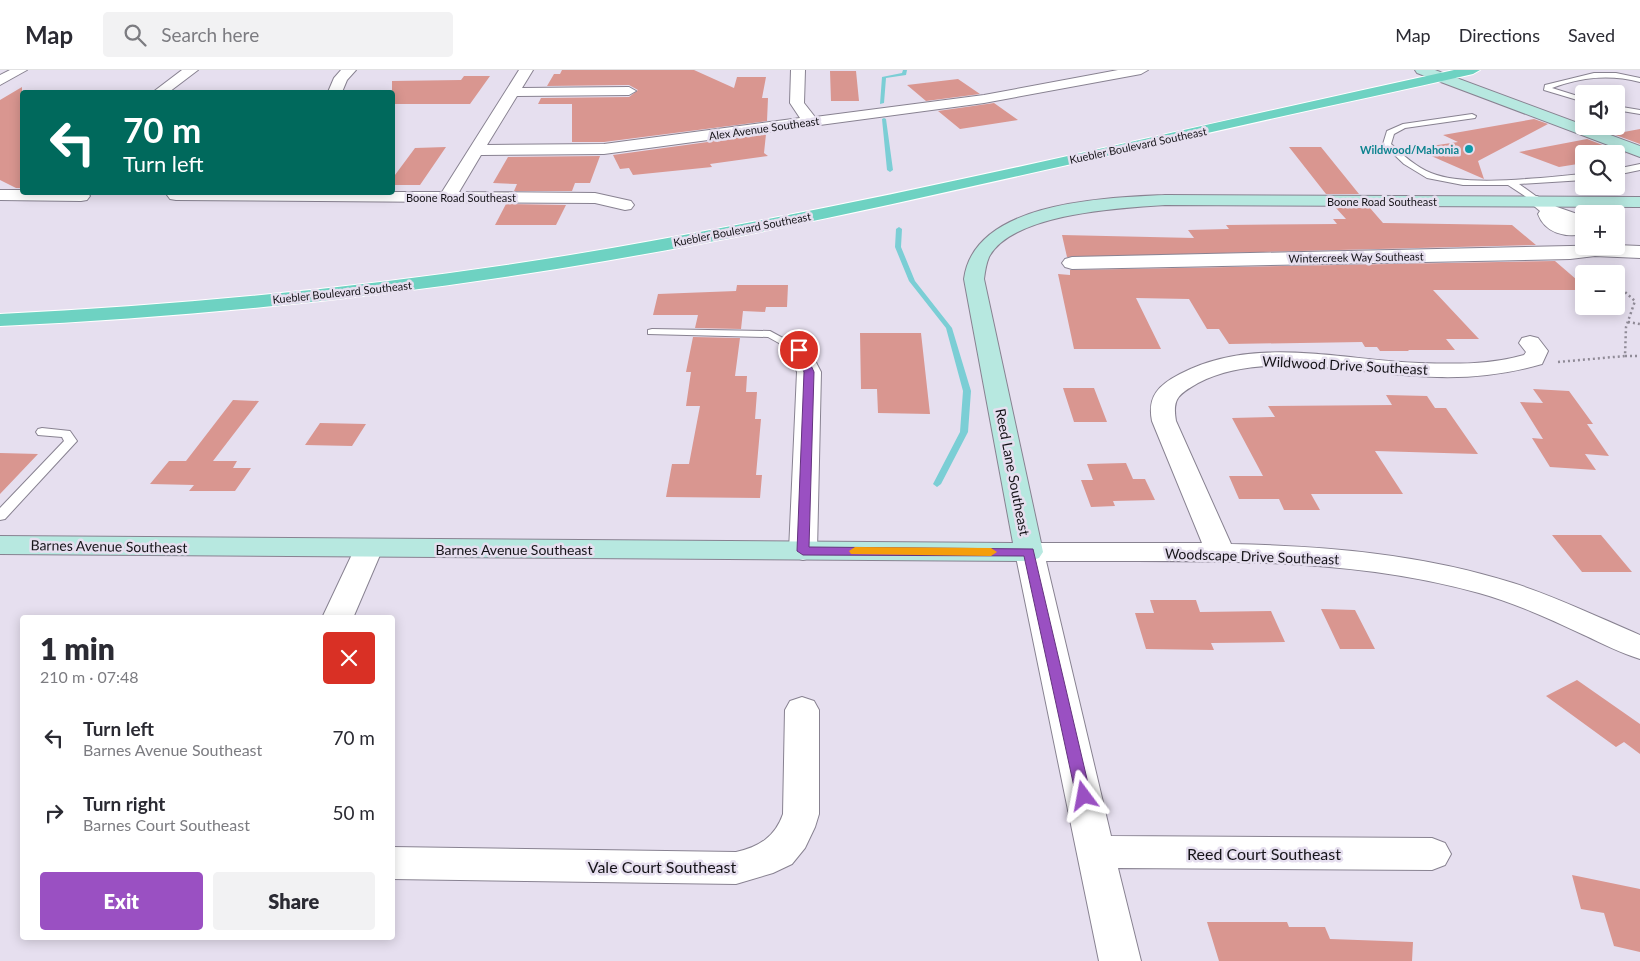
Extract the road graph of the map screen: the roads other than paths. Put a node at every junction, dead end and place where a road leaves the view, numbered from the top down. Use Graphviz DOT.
graph roads {
  1 [pos="20,70"];
  2 [pos="191,70"];
  3 [pos="349,70"];
  4 [pos="526,70"];
  5 [pos="798,70"];
  6 [pos="1141,70"];
  7 [pos="1422,70"];
  8 [pos="1473,70"];
  9 [pos="1034,77"];
  10 [pos="1440,77"];
  11 [pos="1640,80"];
  12 [pos="0,81"];
  13 [pos="1051,87"];
  14 [pos="163,90"];
  15 [pos="336,90"];
  16 [pos="629,91"];
  17 [pos="513,92"];
  18 [pos="1575,98"];
  19 [pos="1625,110"];
  20 [pos="1640,112"];
  21 [pos="1625,115"];
  22 [pos="1472,116"];
  23 [pos="810,121"];
  24 [pos="476,150"];
  25 [pos="1640,152"];
  26 [pos="1640,167"];
  27 [pos="1625,170"];
  28 [pos="1575,177"];
  29 [pos="1509,180"];
  30 [pos="0,196"];
  31 [pos="81,196"];
  32 [pos="176,196"];
  33 [pos="447,197"];
  34 [pos="1537,201"];
  35 [pos="1124,202"];
  36 [pos="1640,202"];
  37 [pos="625,205"];
  38 [pos="1575,236"];
  39 [pos="1575,245"];
  40 [pos="1625,249"];
  41 [pos="1640,252"];
  42 [pos="1072,263"];
  43 [pos="0,320"];
  44 [pos="652,332"];
  45 [pos="799,350"];
  46 [pos="1529,352"];
  47 [pos="42,432"];
  48 [pos="0,516"];
  49 [pos="0,544"];
  50 [pos="369,548"];
  51 [pos="803,551"];
  52 [pos="1029,552"];
  53 [pos="1221,554"];
  54 [pos="338,615"];
  55 [pos="1640,648"];
  56 [pos="802,710"];
  57 [pos="1096,852"];
  58 [pos="1432,854"];
  59 [pos="395,863"];
  60 [pos="1120,961"];
  1 -- 12 [label="street"];
  2 -- 14 [label="street"];
  3 -- 15 [label="street"];
  4 -- 17 [label="street"];
  5 -- 23 [label="street"];
  6 -- 13 [label="street, Alex Avenue Southeast"];
  7 -- 10 [label="street"];
  8 -- 10 [label="main road, Kuebler Boulevard Southeast"];
  9 -- 13 [label="street"];
  10 -- 25 [label="street"];
  10 -- 43 [label="main road, Kuebler Boulevard Southeast"];
  11 -- 18 [label="lane"];
  13 -- 23 [label="street, Alex Avenue Southeast"];
  16 -- 17 [label="street"];
  17 -- 24 [label="street"];
  19 -- 20 [label="lane"];
  20 -- 21 [label="lane"];
  22 -- 29 [label="lane"];
  23 -- 24 [label="street, Alex Avenue Southeast"];
  24 -- 33 [label="street"];
  26 -- 27 [label="lane"];
  28 -- 29 [label="lane"];
  29 -- 34 [label="lane"];
  30 -- 31 [label="street"];
  32 -- 33 [label="street, Boone Road Southeast"];
  33 -- 37 [label="street, Boone Road Southeast"];
  34 -- 35 [label="street, Boone Road Southeast"];
  34 -- 36 [label="street, Boone Road Southeast"];
  34 -- 38 [label="street"];
  35 -- 52 [label="street, Reed Lane Southeast"];
  39 -- 42 [label="street, Wintercreek Way Southeast"];
  40 -- 41 [label="street, Wintercreek Way Southeast"];
  44 -- 45 [label="lane"];
  45 -- 51 [label="street"];
  46 -- 53 [label="street, Wildwood Drive Southeast"];
  47 -- 48 [label="lane"];
  49 -- 50 [label="street, Barnes Avenue Southeast"];
  50 -- 51 [label="street, Barnes Avenue Southeast"];
  50 -- 54 [label="street"];
  51 -- 52 [label="street, Barnes Avenue Southeast"];
  52 -- 53 [label="street, Woodscape Drive Southeast"];
  52 -- 57 [label="street, Reed Lane Southeast"];
  53 -- 55 [label="street, Woodscape Drive Southeast"];
  56 -- 59 [label="street, Vale Court Southeast"];
  57 -- 58 [label="street, Reed Court Southeast"];
  57 -- 60 [label="street, Reed Lane Southeast"];
}
